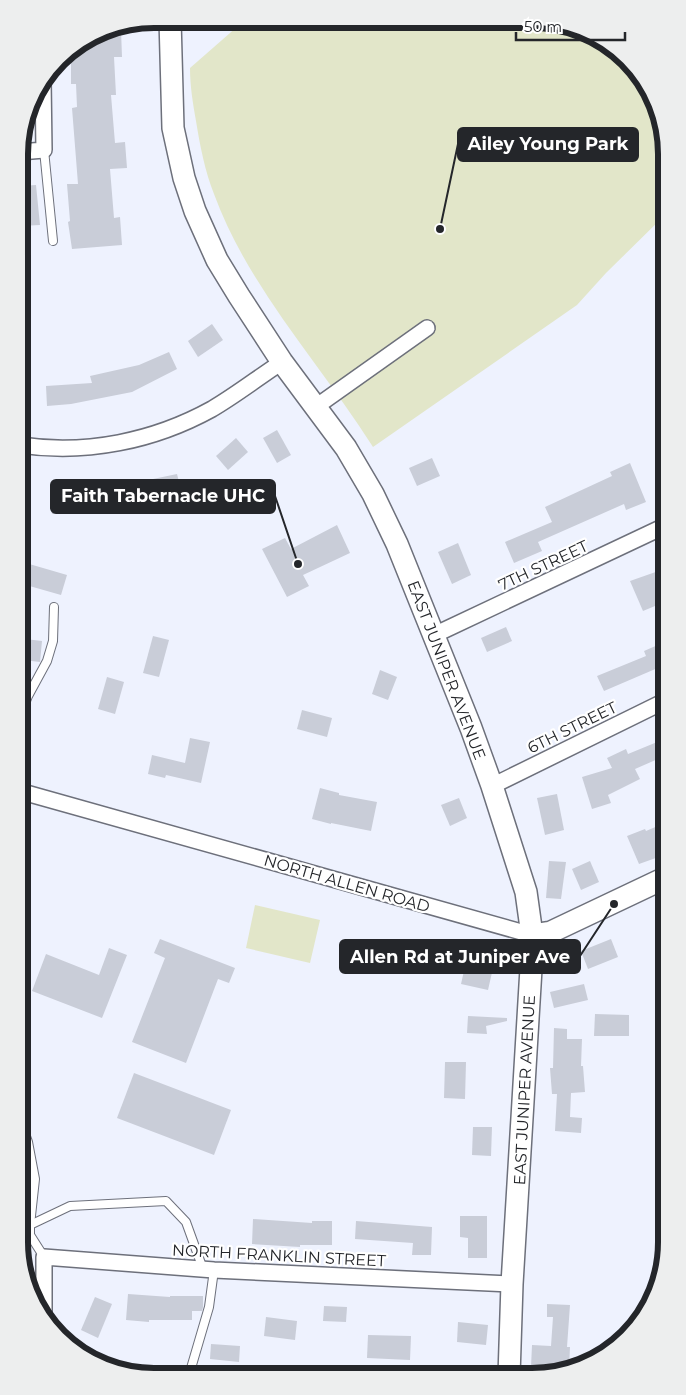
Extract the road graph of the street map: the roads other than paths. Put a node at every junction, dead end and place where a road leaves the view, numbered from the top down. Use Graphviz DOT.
graph roads {
  1 [pos="170,28"];
  2 [pos="44,91"];
  3 [pos="44,150"];
  4 [pos="28,151"];
  5 [pos="53,241"];
  6 [pos="427,328"];
  7 [pos="282,362"];
  8 [pos="317,406"];
  9 [pos="28,446"];
  10 [pos="658,529"];
  11 [pos="54,607"];
  12 [pos="434,636"];
  13 [pos="28,696"];
  14 [pos="658,704"];
  15 [pos="492,786"];
  16 [pos="28,799"];
  17 [pos="658,881"];
  18 [pos="532,934"];
  19 [pos="28,1142"];
  20 [pos="30,1225"];
  21 [pos="44,1257"];
  22 [pos="208,1270"];
  23 [pos="512,1284"];
  24 [pos="44,1304"];
  25 [pos="191,1368"];
  26 [pos="509,1368"];
  1 -- 7 [label="street, EAST JUNIPER AVENUE"];
  2 -- 3 [label="street"];
  3 -- 4 [label="street"];
  3 -- 5 [label="lane"];
  6 -- 8 [label="street"];
  7 -- 8 [label="street, EAST JUNIPER AVENUE"];
  7 -- 9 [label="street"];
  8 -- 12 [label="street, EAST JUNIPER AVENUE"];
  10 -- 12 [label="street, 7TH STREET"];
  11 -- 13 [label="lane"];
  12 -- 15 [label="street, EAST JUNIPER AVENUE"];
  14 -- 15 [label="street, 6TH STREET"];
  15 -- 18 [label="street, EAST JUNIPER AVENUE"];
  16 -- 18 [label="street, NORTH ALLEN ROAD"];
  17 -- 18 [label="street, NORTH ALLEN ROAD"];
  18 -- 23 [label="street, EAST JUNIPER AVENUE"];
  19 -- 20 [label="lane"];
  20 -- 21 [label="lane"];
  20 -- 22 [label="lane"];
  21 -- 22 [label="street, NORTH FRANKLIN STREET"];
  21 -- 24 [label="street"];
  22 -- 23 [label="street, NORTH FRANKLIN STREET"];
  22 -- 25 [label="lane"];
  23 -- 26 [label="street, EAST JUNIPER AVENUE"];
}
